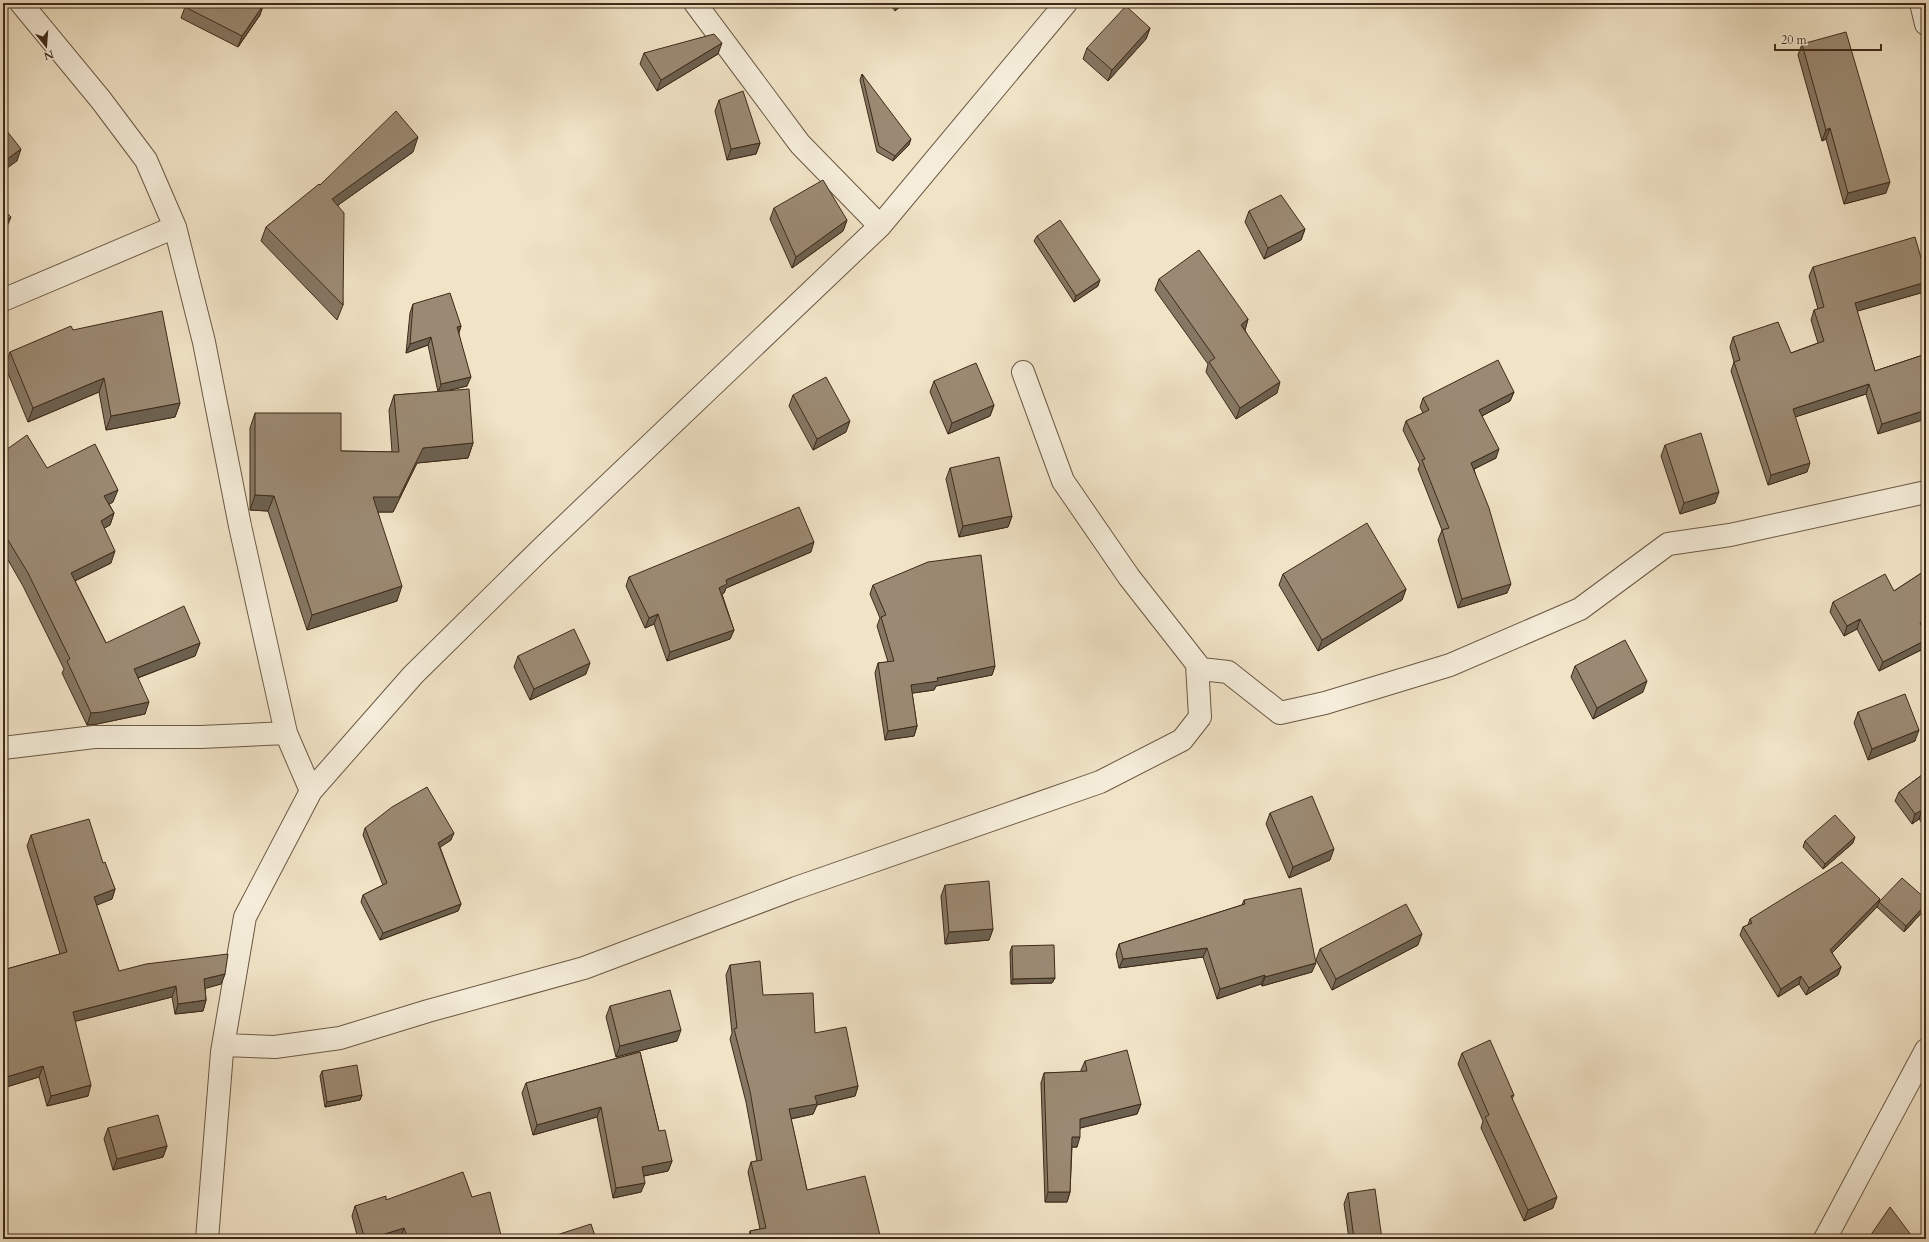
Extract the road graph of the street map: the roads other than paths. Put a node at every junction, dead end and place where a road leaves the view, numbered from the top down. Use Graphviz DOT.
graph roads {
  1 [pos="21,3"];
  2 [pos="695,3"];
  3 [pos="1066,3"];
  4 [pos="1921,3"];
  5 [pos="1926,24"];
  6 [pos="880,226"];
  7 [pos="175,227"];
  8 [pos="3,300"];
  9 [pos="1023,372"];
  10 [pos="1926,492"];
  11 [pos="1196,664"];
  12 [pos="286,733"];
  13 [pos="3,748"];
  14 [pos="311,791"];
  15 [pos="224,1045"];
  16 [pos="1926,1050"];
  17 [pos="207,1239"];
  18 [pos="1825,1239"];
  1 -- 7 [label="street"];
  2 -- 6 [label="street"];
  3 -- 6 [label="street"];
  4 -- 5 [label="street"];
  6 -- 14 [label="street"];
  7 -- 8 [label="street"];
  7 -- 12 [label="street"];
  9 -- 11 [label="street"];
  10 -- 11 [label="street"];
  11 -- 15 [label="street"];
  12 -- 13 [label="street"];
  12 -- 14 [label="street"];
  14 -- 15 [label="street"];
  15 -- 17 [label="street"];
  16 -- 18 [label="street"];
}
